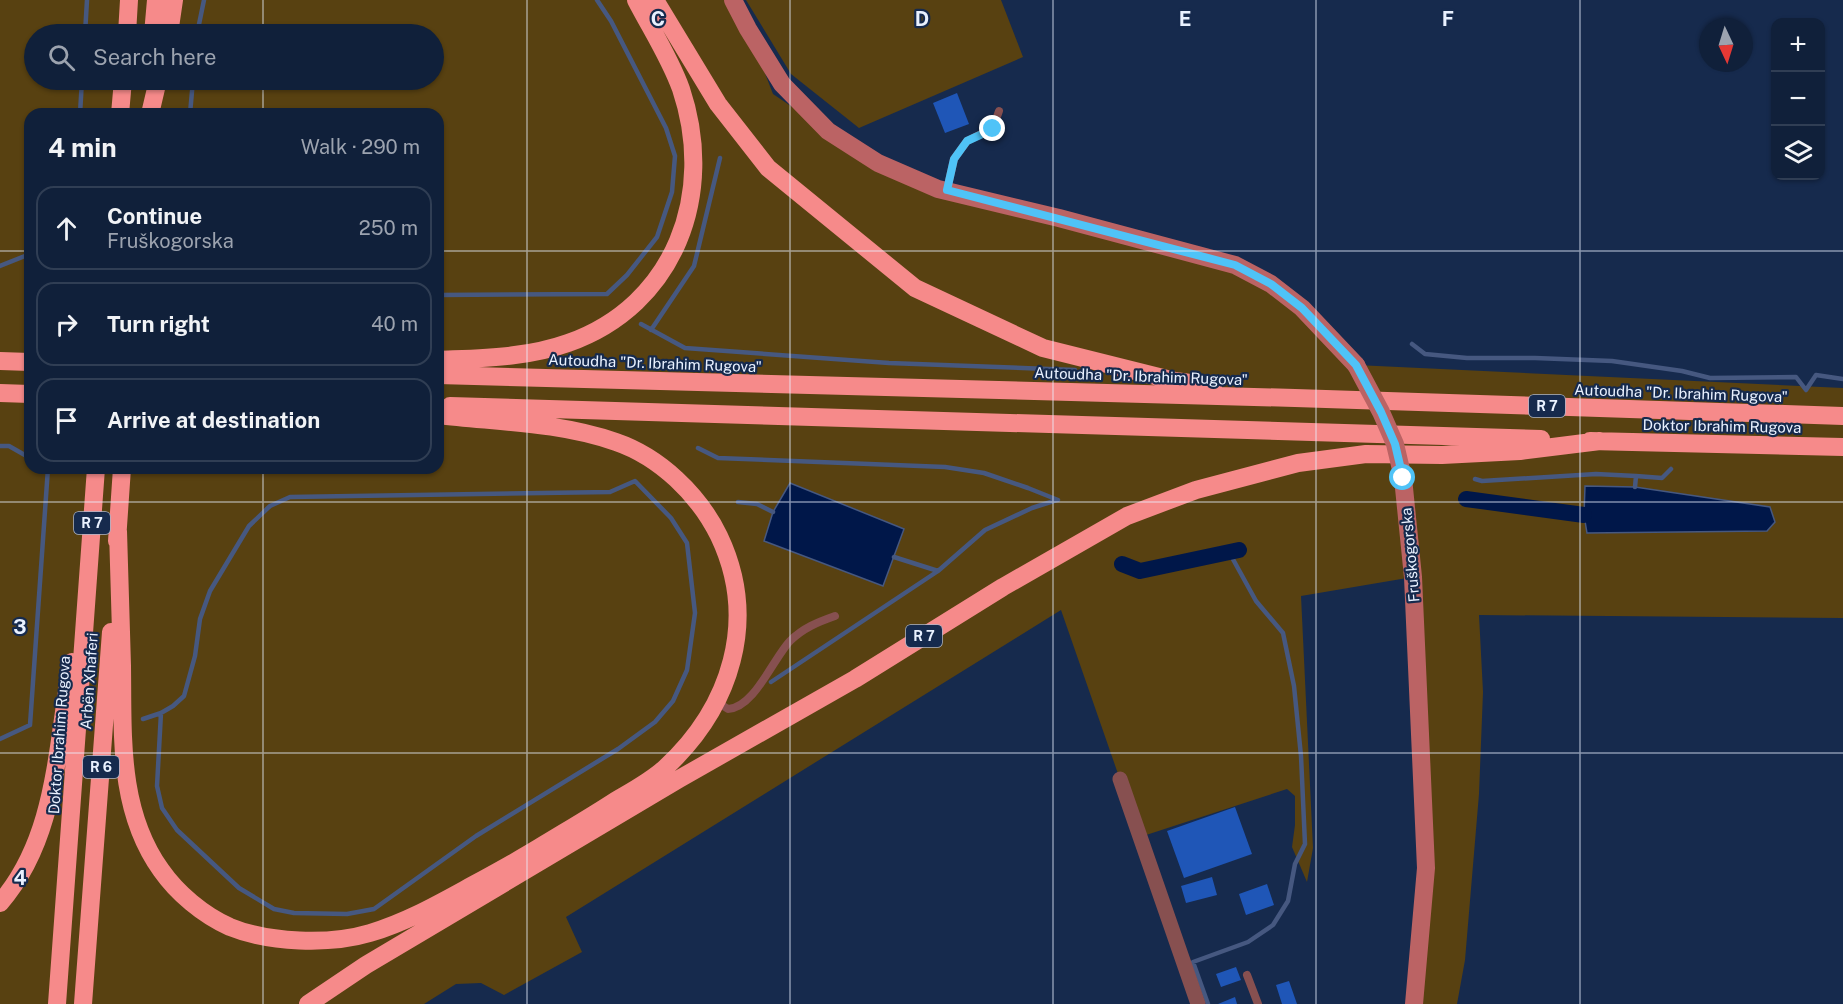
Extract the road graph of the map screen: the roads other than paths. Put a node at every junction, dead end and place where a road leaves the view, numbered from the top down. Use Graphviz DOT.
graph roads {
  1 [pos="119,0"];
  2 [pos="129,0"];
  3 [pos="156,0"];
  4 [pos="174,0"];
  5 [pos="636,0"];
  6 [pos="655,0"];
  7 [pos="733,0"];
  8 [pos="119,24"];
  9 [pos="128,24"];
  10 [pos="154,24"];
  11 [pos="170,24"];
  12 [pos="122,90"];
  13 [pos="149,90"];
  14 [pos="155,90"];
  15 [pos="120,108"];
  16 [pos="148,108"];
  17 [pos="150,108"];
  18 [pos="999,111"];
  19 [pos="947,190"];
  20 [pos="444,360"];
  21 [pos="0,362"];
  22 [pos="24,363"];
  23 [pos="444,375"];
  24 [pos="0,393"];
  25 [pos="24,394"];
  26 [pos="1295,398"];
  27 [pos="444,405"];
  28 [pos="444,416"];
  29 [pos="1843,416"];
  30 [pos="1600,441"];
  31 [pos="1843,447"];
  32 [pos="96,474"];
  33 [pos="122,474"];
  34 [pos="118,531"];
  35 [pos="88,578"];
  36 [pos="835,616"];
  37 [pos="717,702"];
  38 [pos="1120,779"];
  39 [pos="0,903"];
  40 [pos="1247,975"];
  41 [pos="57,1004"];
  42 [pos="83,1004"];
  43 [pos="308,1004"];
  44 [pos="1198,1004"];
  45 [pos="1258,1004"];
  46 [pos="1414,1004"];
  1 -- 8 [label="highway"];
  2 -- 9 [label="highway"];
  3 -- 10 [label="highway"];
  4 -- 11 [label="highway"];
  5 -- 20 [label="highway"];
  6 -- 26 [label="highway"];
  7 -- 19 [label="street, Fruškogorska"];
  12 -- 15 [label="highway"];
  13 -- 16 [label="highway"];
  14 -- 17 [label="highway"];
  18 -- 19 [label="lane"];
  19 -- 46 [label="street, Fruškogorska, bridge"];
  21 -- 22 [label="highway"];
  23 -- 26 [label="highway, Autoudha \"Dr. Ibrahim Rugova\" / R 7"];
  24 -- 25 [label="highway"];
  26 -- 29 [label="highway, Autoudha \"Dr. Ibrahim Rugova\" / R 7"];
  27 -- 30 [label="highway"];
  28 -- 37 [label="highway"];
  30 -- 31 [label="highway, Doktor Ibrahim Rugova / R 7"];
  30 -- 43 [label="highway, R 7"];
  32 -- 35 [label="highway, Doktor Ibrahim Rugova / R 7"];
  33 -- 34 [label="highway, Arbën Xhaferi / R 6"];
  34 -- 37 [label="highway"];
  34 -- 42 [label="highway, Arbën Xhaferi / R 6"];
  35 -- 39 [label="highway"];
  35 -- 41 [label="highway, Doktor Ibrahim Rugova / R 7"];
  36 -- 37 [label="lane"];
  38 -- 44 [label="street"];
  40 -- 45 [label="lane"];
}
